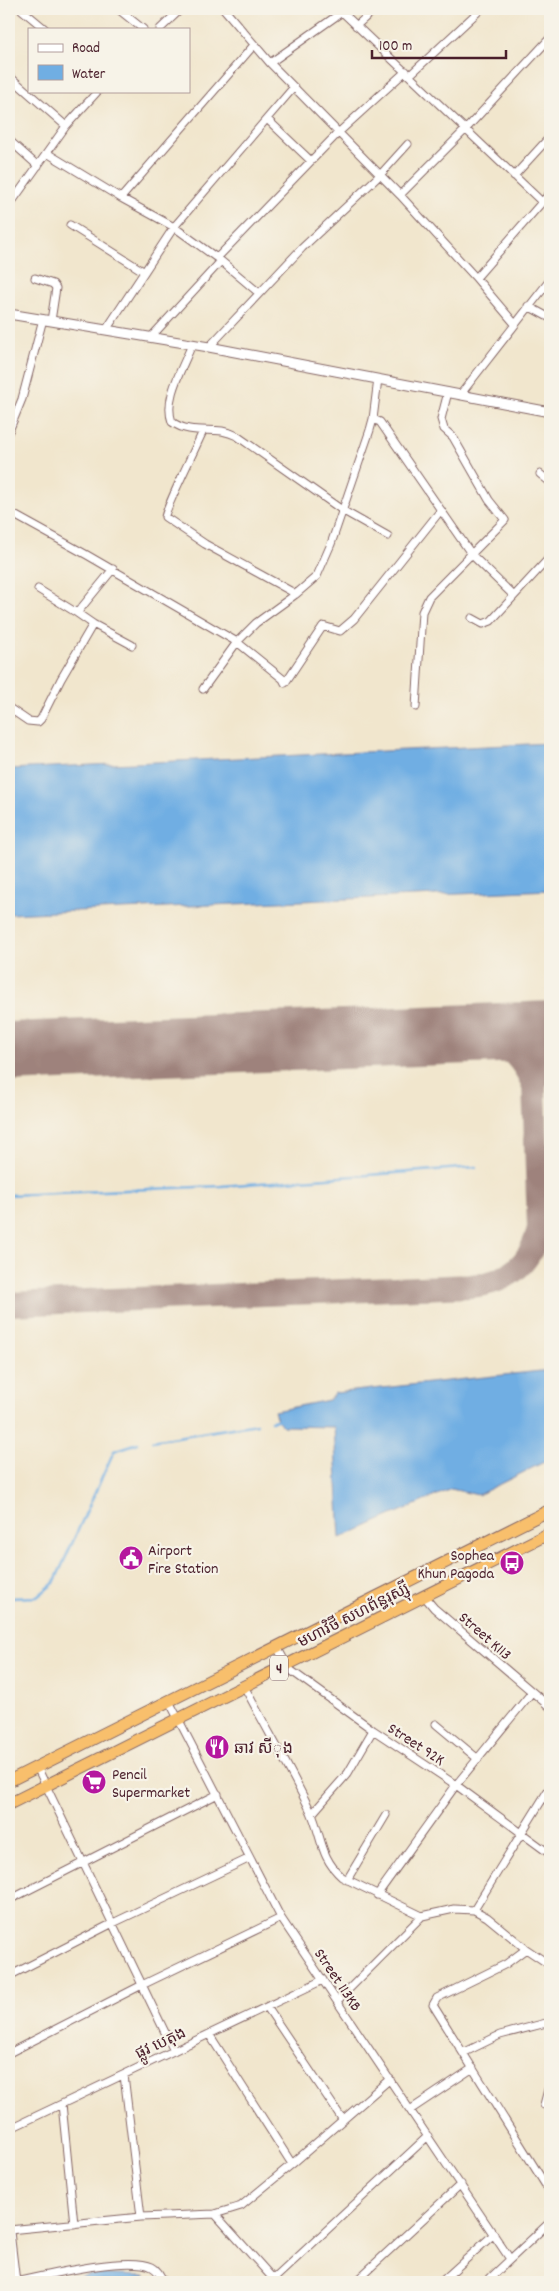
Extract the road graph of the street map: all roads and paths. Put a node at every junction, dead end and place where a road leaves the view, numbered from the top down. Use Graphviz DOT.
graph roads {
  1 [pos="21,9"];
  2 [pos="118,9"];
  3 [pos="181,9"];
  4 [pos="224,9"];
  5 [pos="375,9"];
  6 [pos="481,9"];
  7 [pos="341,10"];
  8 [pos="356,26"];
  9 [pos="43,28"];
  10 [pos="142,28"];
  11 [pos="161,28"];
  12 [pos="550,38"];
  13 [pos="254,45"];
  14 [pos="270,64"];
  15 [pos="408,73"];
  16 [pos="9,76"];
  17 [pos="294,87"];
  18 [pos="97,92"];
  19 [pos="266,119"];
  20 [pos="66,126"];
  21 [pos="466,129"];
  22 [pos="338,133"];
  23 [pos="9,140"];
  24 [pos="546,141"];
  25 [pos="408,144"];
  26 [pos="46,153"];
  27 [pos="311,160"];
  28 [pos="38,166"];
  29 [pos="380,175"];
  30 [pos="514,176"];
  31 [pos="550,193"];
  32 [pos="400,195"];
  33 [pos="120,198"];
  34 [pos="10,202"];
  35 [pos="542,202"];
  36 [pos="70,225"];
  37 [pos="174,227"];
  38 [pos="219,259"];
  39 [pos="143,271"];
  40 [pos="35,278"];
  41 [pos="476,278"];
  42 [pos="550,280"];
  43 [pos="259,293"];
  44 [pos="528,306"];
  45 [pos="9,314"];
  46 [pos="550,318"];
  47 [pos="47,320"];
  48 [pos="515,324"];
  49 [pos="106,330"];
  50 [pos="151,337"];
  51 [pos="192,344"];
  52 [pos="209,347"];
  53 [pos="378,379"];
  54 [pos="448,392"];
  55 [pos="460,395"];
  56 [pos="550,412"];
  57 [pos="373,419"];
  58 [pos="9,431"];
  59 [pos="203,431"];
  60 [pos="540,474"];
  61 [pos="550,482"];
  62 [pos="342,510"];
  63 [pos="441,510"];
  64 [pos="9,512"];
  65 [pos="388,536"];
  66 [pos="472,554"];
  67 [pos="550,557"];
  68 [pos="113,570"];
  69 [pos="38,590"];
  70 [pos="296,594"];
  71 [pos="514,596"];
  72 [pos="77,613"];
  73 [pos="472,618"];
  74 [pos="93,624"];
  75 [pos="237,642"];
  76 [pos="132,645"];
  77 [pos="203,689"];
  78 [pos="416,707"];
  79 [pos="9,708"];
  80 [pos="548,1511"];
  81 [pos="550,1524"];
  82 [pos="550,1533"];
  83 [pos="424,1596"];
  84 [pos="277,1647"];
  85 [pos="287,1665"];
  86 [pos="244,1686"];
  87 [pos="532,1692"];
  88 [pos="169,1700"];
  89 [pos="550,1707"];
  90 [pos="179,1719"];
  91 [pos="436,1724"];
  92 [pos="373,1730"];
  93 [pos="478,1759"];
  94 [pos="37,1767"];
  95 [pos="9,1781"];
  96 [pos="456,1785"];
  97 [pos="46,1786"];
  98 [pos="550,1787"];
  99 [pos="218,1794"];
  100 [pos="9,1804"];
  101 [pos="312,1814"];
  102 [pos="386,1815"];
  103 [pos="521,1834"];
  104 [pos="550,1854"];
  105 [pos="250,1858"];
  106 [pos="83,1862"];
  107 [pos="347,1880"];
  108 [pos="377,1894"];
  109 [pos="9,1900"];
  110 [pos="474,1910"];
  111 [pos="422,1916"];
  112 [pos="281,1918"];
  113 [pos="113,1923"];
  114 [pos="526,1949"];
  115 [pos="550,1965"];
  116 [pos="9,1976"];
  117 [pos="323,1980"];
  118 [pos="142,1985"];
  119 [pos="337,2001"];
  120 [pos="267,2007"];
  121 [pos="550,2022"];
  122 [pos="209,2034"];
  123 [pos="174,2051"];
  124 [pos="9,2053"];
  125 [pos="463,2053"];
  126 [pos="472,2068"];
  127 [pos="124,2075"];
  128 [pos="390,2079"];
  129 [pos="550,2082"];
  130 [pos="62,2104"];
  131 [pos="544,2105"];
  132 [pos="410,2110"];
  133 [pos="343,2120"];
  134 [pos="9,2130"];
  135 [pos="428,2136"];
  136 [pos="292,2164"];
  137 [pos="461,2184"];
  138 [pos="550,2192"];
  139 [pos="215,2214"];
  140 [pos="141,2217"];
  141 [pos="550,2222"];
  142 [pos="74,2224"];
  143 [pos="9,2231"];
  144 [pos="494,2234"];
  145 [pos="10,2255"];
  146 [pos="510,2258"];
  147 [pos="274,2281"];
  148 [pos="15,2282"];
  149 [pos="163,2282"];
  150 [pos="355,2282"];
  151 [pos="441,2282"];
  152 [pos="486,2282"];
  1 -- 9 [label="street"];
  2 -- 10 [label="street"];
  3 -- 11 [label="street"];
  4 -- 13 [label="street"];
  5 -- 8 [label="street"];
  6 -- 15 [label="street"];
  7 -- 8 [label="street"];
  7 -- 14 [label="street"];
  8 -- 15 [label="street"];
  12 -- 21 [label="street"];
  13 -- 14 [label="street"];
  13 -- 33 [label="street"];
  14 -- 17 [label="street"];
  15 -- 21 [label="street"];
  15 -- 22 [label="street"];
  16 -- 20 [label="street"];
  17 -- 19 [label="street"];
  17 -- 22 [label="street"];
  18 -- 20 [label="street"];
  19 -- 27 [label="street"];
  19 -- 37 [label="street"];
  20 -- 26 [label="street"];
  21 -- 30 [label="street"];
  21 -- 32 [label="street"];
  22 -- 27 [label="street"];
  22 -- 29 [label="street"];
  23 -- 28 [label="street"];
  24 -- 30 [label="street"];
  25 -- 29 [label="street"];
  26 -- 28 [label="street"];
  26 -- 33 [label="street"];
  27 -- 38 [label="street"];
  28 -- 34 [label="street"];
  29 -- 32 [label="street"];
  29 -- 43 [label="street"];
  30 -- 35 [label="street"];
  31 -- 35 [label="street"];
  32 -- 41 [label="street"];
  33 -- 37 [label="street"];
  35 -- 41 [label="street"];
  36 -- 39 [label="street"];
  37 -- 38 [label="street"];
  37 -- 39 [label="street"];
  38 -- 43 [label="street"];
  38 -- 50 [label="street"];
  39 -- 49 [label="street"];
  40 -- 47 [label="street"];
  41 -- 48 [label="street"];
  42 -- 44 [label="street"];
  43 -- 52 [label="street"];
  44 -- 46 [label="street"];
  44 -- 48 [label="street"];
  45 -- 47 [label="street"];
  47 -- 49 [label="street"];
  47 -- 58 [label="street"];
  48 -- 55 [label="street"];
  49 -- 50 [label="street"];
  50 -- 51 [label="street"];
  51 -- 52 [label="street"];
  51 -- 59 [label="street"];
  52 -- 53 [label="street"];
  53 -- 54 [label="street"];
  53 -- 57 [label="street"];
  54 -- 55 [label="street"];
  54 -- 66 [label="street"];
  55 -- 56 [label="street"];
  57 -- 62 [label="street"];
  57 -- 63 [label="street"];
  59 -- 62 [label="street"];
  59 -- 70 [label="street"];
  60 -- 61 [label="street"];
  62 -- 65 [label="street"];
  62 -- 70 [label="street"];
  63 -- 66 [label="street"];
  63 -- 75 [label="street"];
  64 -- 68 [label="street"];
  66 -- 71 [label="street"];
  66 -- 78 [label="street"];
  67 -- 71 [label="street"];
  68 -- 72 [label="street"];
  68 -- 75 [label="street"];
  69 -- 72 [label="street"];
  70 -- 75 [label="street"];
  71 -- 73 [label="street"];
  72 -- 74 [label="street"];
  74 -- 76 [label="street"];
  74 -- 79 [label="street"];
  75 -- 77 [label="street"];
  80 -- 81 [label="street"];
  80 -- 84 [label="highway, មហាវិថី សហព័ន្ធរុស្ស៊ី / 4"];
  82 -- 83 [label="highway, មហាវិថី សហព័ន្ធរុស្ស៊ី / 4"];
  83 -- 85 [label="highway, មហាវិថី សហព័ន្ធរុស្ស៊ី / 4"];
  83 -- 87 [label="street, Street K113"];
  84 -- 85 [label="street, Street 92K"];
  84 -- 88 [label="highway, មហាវិថី សហព័ន្ធរុស្ស៊ី / 4"];
  85 -- 86 [label="highway, មហាវិថី សហព័ន្ធរុស្ស៊ី / 4"];
  85 -- 92 [label="street, Street 92K"];
  86 -- 90 [label="highway, មហាវិថី សហព័ន្ធរុស្ស៊ី / 4"];
  86 -- 101 [label="street"];
  87 -- 89 [label="street, Street K113"];
  87 -- 93 [label="street"];
  88 -- 90 [label="street, Street 113KB"];
  88 -- 94 [label="highway, មហាវិថី សហព័ន្ធរុស្ស៊ី / 4"];
  90 -- 97 [label="highway, មហាវិថី សហព័ន្ធរុស្ស៊ី / 4"];
  90 -- 99 [label="street, Street 113KB"];
  91 -- 93 [label="street"];
  92 -- 96 [label="street, Street 92K"];
  92 -- 101 [label="street"];
  93 -- 96 [label="street"];
  94 -- 95 [label="highway, មហាវិថី សហព័ន្ធរុស្ស៊ី / 4"];
  94 -- 97 [label="street"];
  96 -- 103 [label="street, Street 92K"];
  96 -- 108 [label="street"];
  97 -- 100 [label="highway, មហាវិថី សហព័ន្ធរុស្ស៊ី / 4"];
  97 -- 106 [label="street"];
  98 -- 103 [label="street"];
  99 -- 105 [label="street, Street 113KB"];
  99 -- 106 [label="street"];
  101 -- 107 [label="street"];
  102 -- 107 [label="street"];
  103 -- 104 [label="street, Street 92K"];
  103 -- 110 [label="street"];
  105 -- 112 [label="street, Street 113KB"];
  105 -- 113 [label="street"];
  106 -- 109 [label="street"];
  106 -- 113 [label="street"];
  107 -- 108 [label="street"];
  108 -- 111 [label="street"];
  110 -- 111 [label="street"];
  110 -- 114 [label="street"];
  111 -- 119 [label="street"];
  112 -- 117 [label="street, Street 113KB"];
  112 -- 118 [label="street"];
  113 -- 116 [label="street"];
  113 -- 118 [label="street"];
  114 -- 115 [label="street"];
  114 -- 125 [label="street"];
  117 -- 119 [label="street, Street 113KB"];
  117 -- 120 [label="street, ផ្លូវ បេតុង"];
  118 -- 123 [label="street"];
  118 -- 124 [label="street"];
  119 -- 128 [label="street, Street 113KB"];
  120 -- 122 [label="street, ផ្លូវ បេតុង"];
  120 -- 133 [label="street"];
  121 -- 125 [label="street"];
  122 -- 123 [label="street, ផ្លូវ បេតុង"];
  122 -- 136 [label="street"];
  123 -- 127 [label="street, ផ្លូវ បេតុង"];
  125 -- 126 [label="street"];
  126 -- 132 [label="street"];
  126 -- 138 [label="street"];
  127 -- 130 [label="street, ផ្លូវ បេតុង"];
  127 -- 140 [label="street"];
  128 -- 132 [label="street, Street 113KB"];
  128 -- 133 [label="street"];
  129 -- 131 [label="street"];
  130 -- 134 [label="street, ផ្លូវ បេតុង"];
  130 -- 142 [label="street"];
  132 -- 135 [label="street, Street 113KB"];
  133 -- 136 [label="street"];
  135 -- 137 [label="street, Street 113KB"];
  135 -- 147 [label="street"];
  136 -- 139 [label="street"];
  137 -- 144 [label="street, Street 113KB"];
  137 -- 150 [label="street"];
  139 -- 140 [label="street"];
  139 -- 147 [label="street"];
  140 -- 142 [label="street"];
  141 -- 146 [label="street"];
  142 -- 143 [label="street"];
  143 -- 145 [label="street"];
  144 -- 146 [label="street, Street 113KB"];
  144 -- 151 [label="street"];
  145 -- 148 [label="street"];
  146 -- 152 [label="street"];
  148 -- 149 [label="street"];
}
